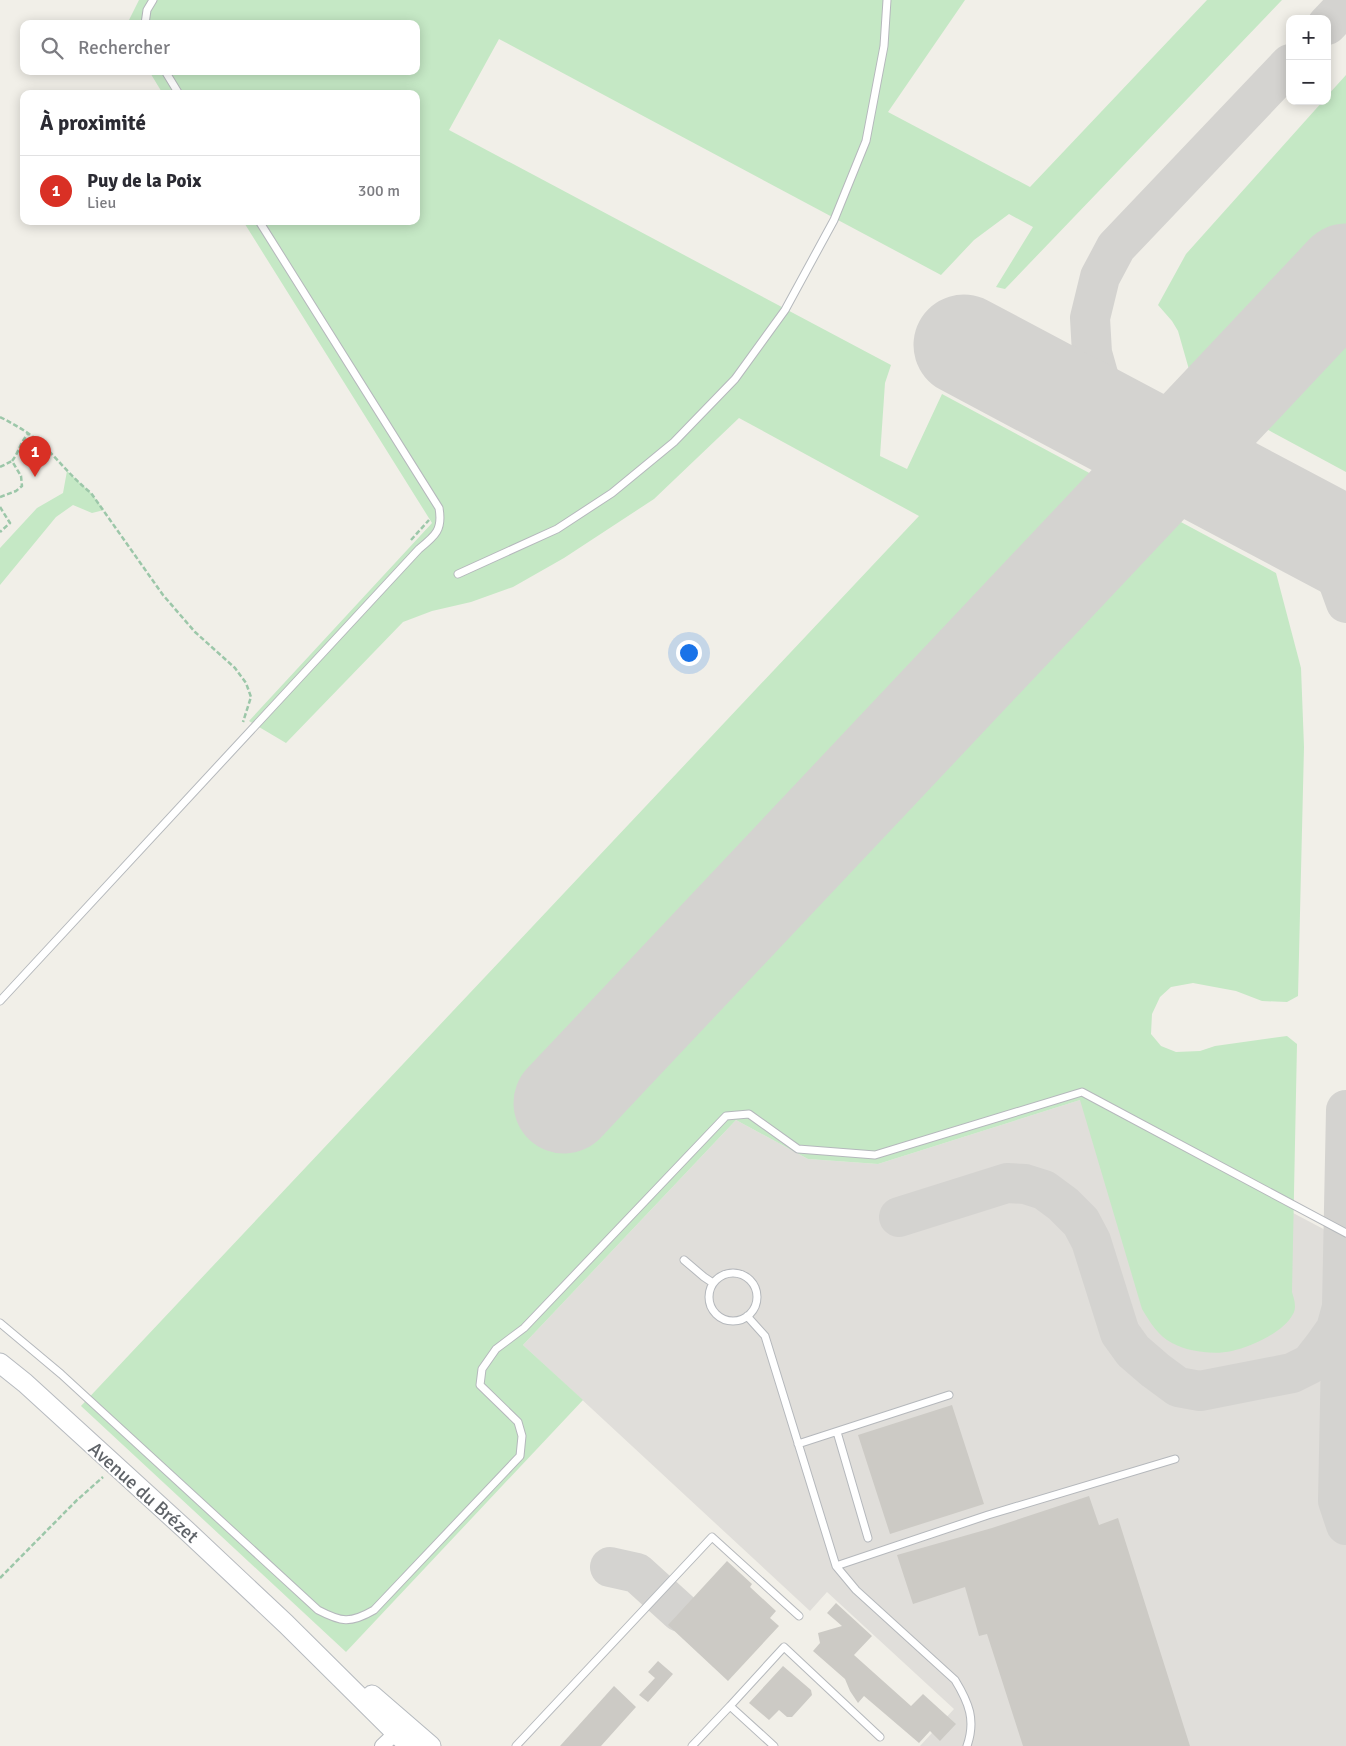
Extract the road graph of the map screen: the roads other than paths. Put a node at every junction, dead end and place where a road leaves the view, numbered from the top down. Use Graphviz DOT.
graph roads {
  1 [pos="153,0"];
  2 [pos="887,0"];
  3 [pos="145,20"];
  4 [pos="167,75"];
  5 [pos="176,90"];
  6 [pos="262,225"];
  7 [pos="458,574"];
  8 [pos="0,1001"];
  9 [pos="1346,1232"];
  10 [pos="684,1260"];
  11 [pos="714,1283"];
  12 [pos="747,1316"];
  13 [pos="0,1323"];
  14 [pos="0,1363"];
  15 [pos="949,1395"];
  16 [pos="837,1432"];
  17 [pos="798,1444"];
  18 [pos="1175,1459"];
  19 [pos="868,1538"];
  20 [pos="836,1566"];
  21 [pos="798,1616"];
  22 [pos="730,1706"];
  23 [pos="398,1737"];
  24 [pos="880,1737"];
  25 [pos="431,1746"];
  26 [pos="516,1746"];
  27 [pos="692,1746"];
  28 [pos="774,1746"];
  29 [pos="967,1746"];
  1 -- 3 [label="lane"];
  2 -- 7 [label="lane"];
  4 -- 5 [label="lane"];
  6 -- 8 [label="lane"];
  9 -- 13 [label="lane"];
  10 -- 11 [label="lane"];
  11 -- 12 [label="lane"];
  11 -- 12 [label="lane"];
  12 -- 17 [label="lane"];
  14 -- 23 [label="main road, Avenue du Brézet"];
  15 -- 16 [label="lane"];
  16 -- 17 [label="lane"];
  16 -- 19 [label="lane"];
  17 -- 20 [label="lane"];
  18 -- 20 [label="lane"];
  20 -- 29 [label="lane"];
  21 -- 26 [label="lane"];
  22 -- 24 [label="lane"];
  22 -- 27 [label="lane"];
  22 -- 28 [label="lane"];
  23 -- 25 [label="main road, Avenue du Brézet"];
}
